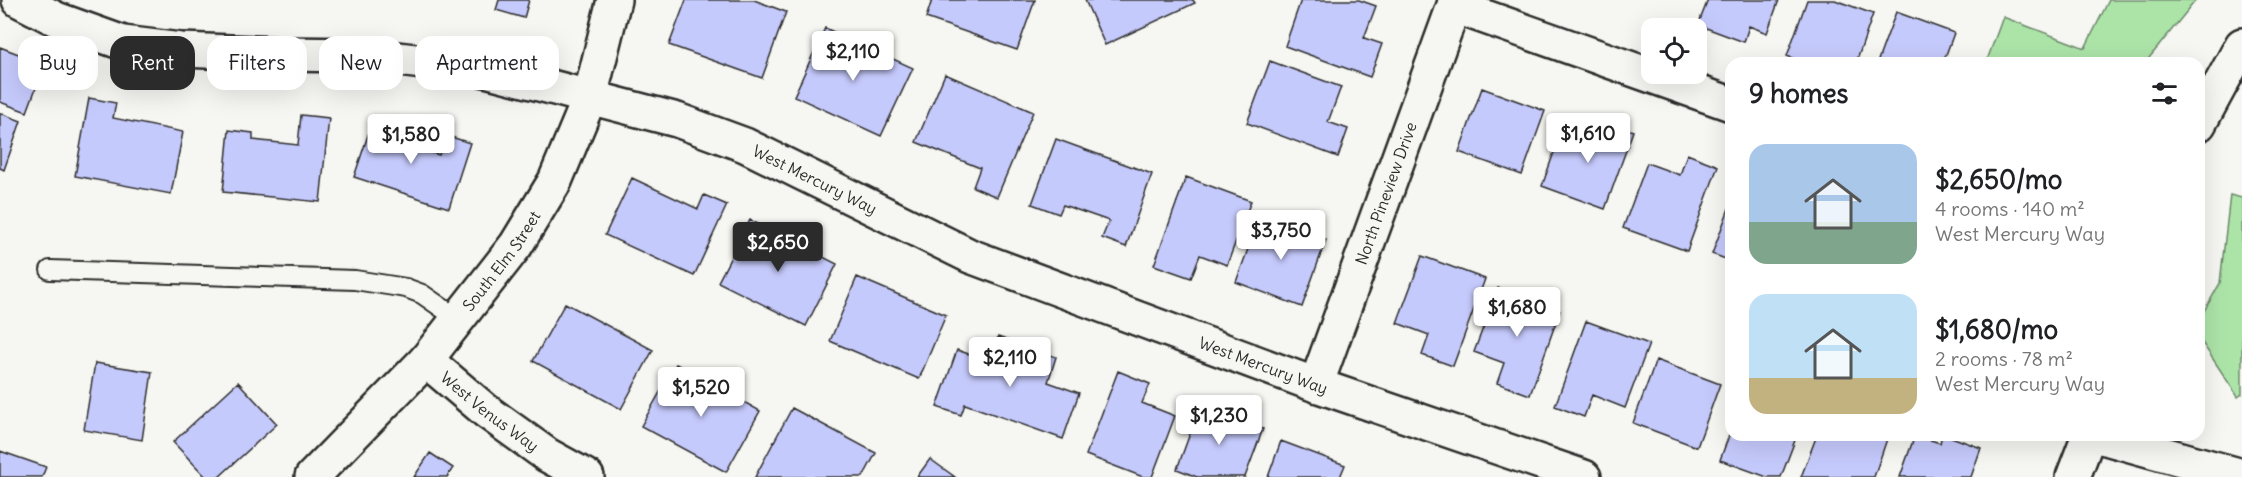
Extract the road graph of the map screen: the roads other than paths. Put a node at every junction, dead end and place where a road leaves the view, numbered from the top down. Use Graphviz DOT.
graph roads {
  1 [pos="19,0"];
  2 [pos="614,0"];
  3 [pos="1455,3"];
  4 [pos="2242,45"];
  5 [pos="590,97"];
  6 [pos="1725,102"];
  7 [pos="2205,112"];
  8 [pos="50,270"];
  9 [pos="458,319"];
  10 [pos="426,360"];
  11 [pos="1316,386"];
  12 [pos="2087,441"];
  13 [pos="2117,441"];
  14 [pos="2242,476"];
  15 [pos="312,477"];
  16 [pos="587,477"];
  17 [pos="1584,477"];
  18 [pos="2073,477"];
  1 -- 5 [label="street, West Mercury Way"];
  2 -- 5 [label="street, South Elm Street"];
  3 -- 6 [label="street"];
  3 -- 11 [label="street, North Pineview Drive"];
  4 -- 7 [label="street"];
  5 -- 9 [label="street, South Elm Street"];
  5 -- 11 [label="street, West Mercury Way"];
  8 -- 9 [label="lane"];
  9 -- 10 [label="street, South Elm Street"];
  10 -- 15 [label="street, South Elm Street"];
  10 -- 16 [label="street, West Venus Way"];
  11 -- 17 [label="street, West Mercury Way"];
  12 -- 18 [label="street"];
  13 -- 14 [label="street"];
}
